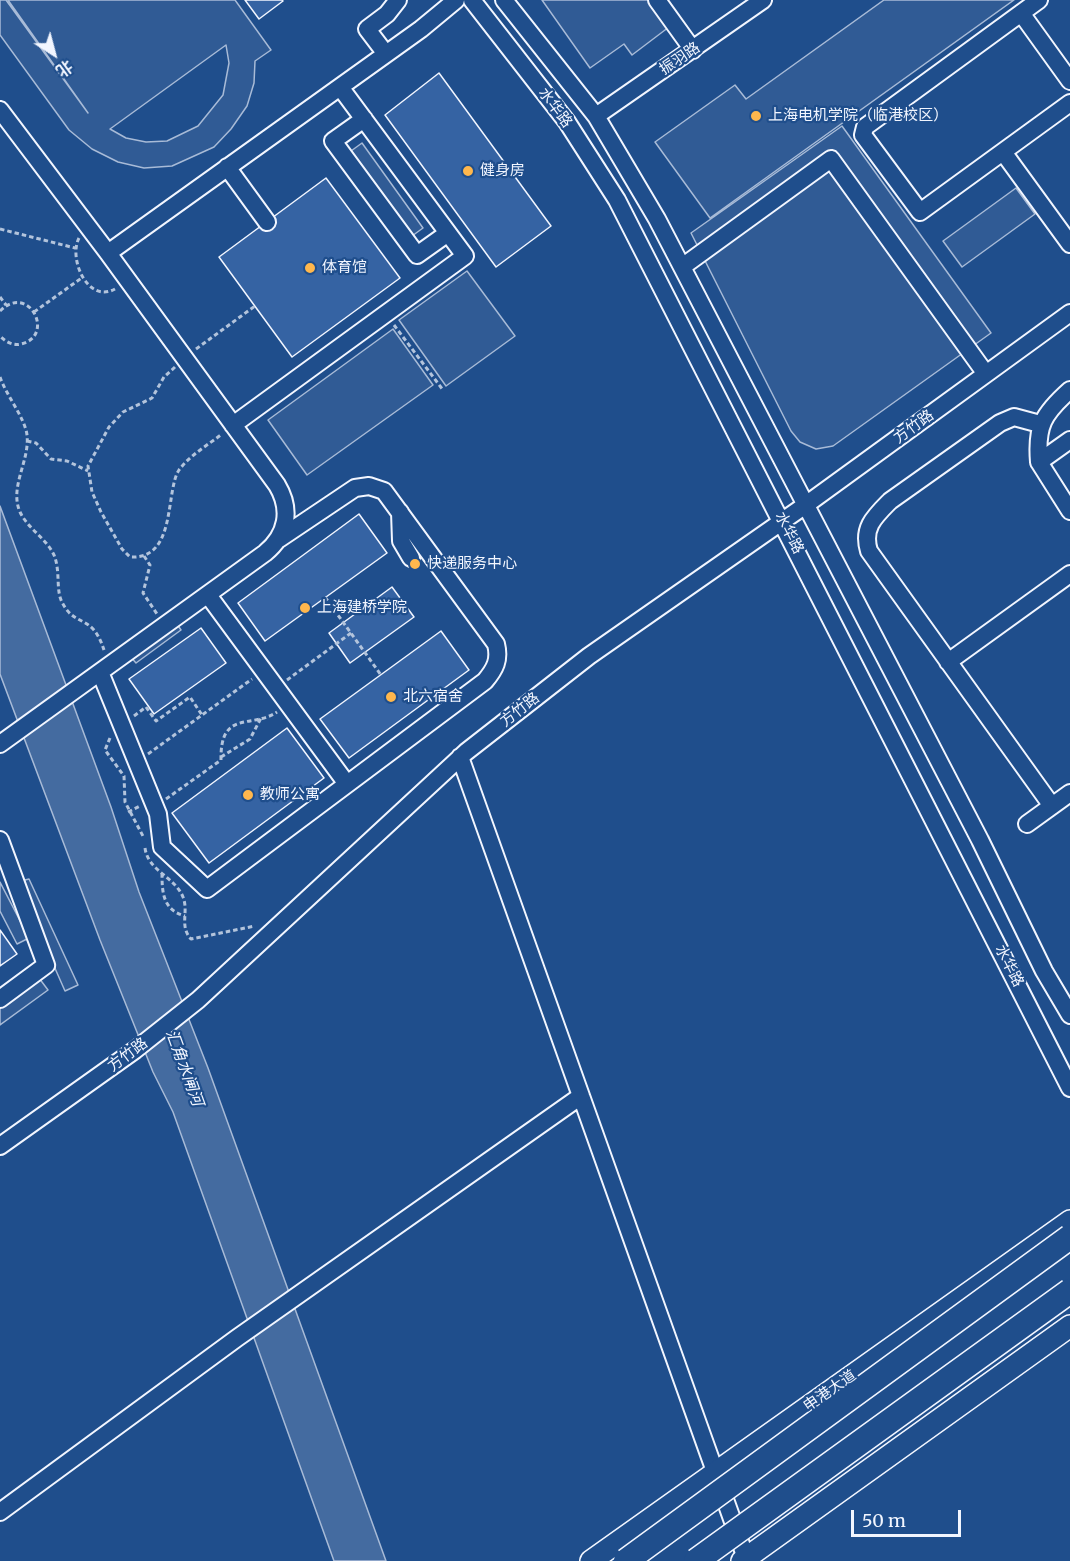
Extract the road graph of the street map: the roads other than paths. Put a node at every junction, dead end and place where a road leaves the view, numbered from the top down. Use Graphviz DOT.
graph roads {
  1 [pos="398,0"];
  2 [pos="456,0"];
  3 [pos="472,0"];
  4 [pos="504,0"];
  5 [pos="657,0"];
  6 [pos="763,0"];
  7 [pos="1039,0"];
  8 [pos="1021,13"];
  9 [pos="693,50"];
  10 [pos="386,54"];
  11 [pos="1070,81"];
  12 [pos="340,87"];
  13 [pos="1070,103"];
  14 [pos="0,110"];
  15 [pos="596,116"];
  16 [pos="364,119"];
  17 [pos="1003,152"];
  18 [pos="227,167"];
  19 [pos="267,222"];
  20 [pos="448,233"];
  21 [pos="1070,244"];
  22 [pos="108,253"];
  23 [pos="682,267"];
  24 [pos="1070,313"];
  25 [pos="986,374"];
  26 [pos="1070,390"];
  27 [pos="1040,424"];
  28 [pos="233,425"];
  29 [pos="1070,440"];
  30 [pos="1039,462"];
  31 [pos="807,504"];
  32 [pos="1070,511"];
  33 [pos="400,512"];
  34 [pos="782,520"];
  35 [pos="279,539"];
  36 [pos="411,558"];
  37 [pos="1070,574"];
  38 [pos="208,595"];
  39 [pos="948,662"];
  40 [pos="105,669"];
  41 [pos="2,743"];
  42 [pos="460,758"];
  43 [pos="347,784"];
  44 [pos="1070,793"];
  45 [pos="1052,806"];
  46 [pos="1027,824"];
  47 [pos="0,840"];
  48 [pos="0,999"];
  49 [pos="1070,1015"];
  50 [pos="1070,1088"];
  51 [pos="581,1096"];
  52 [pos="0,1146"];
  53 [pos="1070,1221"];
  54 [pos="1070,1237"];
  55 [pos="1070,1291"];
  56 [pos="1070,1326"];
  57 [pos="717,1470"];
  58 [pos="0,1512"];
  59 [pos="745,1560"];
  60 [pos="591,1561"];
  61 [pos="626,1561"];
  62 [pos="696,1561"];
  1 -- 10 [label="street"];
  2 -- 10 [label="street"];
  3 -- 34 [label="street, 水华路"];
  4 -- 15 [label="street, 水华路"];
  5 -- 9 [label="street"];
  6 -- 9 [label="street, 振羽路"];
  7 -- 8 [label="street"];
  8 -- 11 [label="street"];
  8 -- 17 [label="street"];
  9 -- 15 [label="street, 振羽路"];
  10 -- 12 [label="street"];
  12 -- 16 [label="street"];
  12 -- 18 [label="street"];
  13 -- 17 [label="street"];
  14 -- 22 [label="street"];
  15 -- 23 [label="street, 水华路"];
  16 -- 20 [label="street"];
  16 -- 20 [label="street"];
  17 -- 21 [label="street"];
  18 -- 19 [label="street"];
  18 -- 22 [label="street"];
  20 -- 28 [label="street"];
  22 -- 28 [label="street"];
  23 -- 25 [label="street"];
  23 -- 31 [label="street, 水华路"];
  24 -- 25 [label="street, 方竹路"];
  25 -- 31 [label="street, 方竹路"];
  26 -- 27 [label="street"];
  27 -- 30 [label="street"];
  27 -- 39 [label="street"];
  28 -- 35 [label="street"];
  29 -- 30 [label="street"];
  30 -- 32 [label="street"];
  31 -- 34 [label="street, 方竹路"];
  31 -- 49 [label="street, 水华路"];
  33 -- 35 [label="street"];
  33 -- 36 [label="street"];
  33 -- 43 [label="street"];
  34 -- 42 [label="street, 方竹路"];
  34 -- 50 [label="street, 水华路"];
  35 -- 38 [label="street"];
  37 -- 39 [label="street"];
  38 -- 40 [label="street"];
  38 -- 43 [label="street"];
  39 -- 45 [label="street"];
  40 -- 41 [label="street"];
  40 -- 43 [label="street"];
  42 -- 51 [label="street"];
  42 -- 52 [label="street, 方竹路"];
  44 -- 45 [label="street"];
  45 -- 46 [label="street"];
  47 -- 48 [label="street"];
  51 -- 57 [label="street"];
  51 -- 58 [label="street"];
  53 -- 57 [label="main road, 申港大道"];
  54 -- 61 [label="highway, bridge"];
  55 -- 62 [label="highway, bridge"];
  56 -- 59 [label="main road"];
  57 -- 59 [label="street"];
  57 -- 60 [label="main road, 申港大道"];
}
